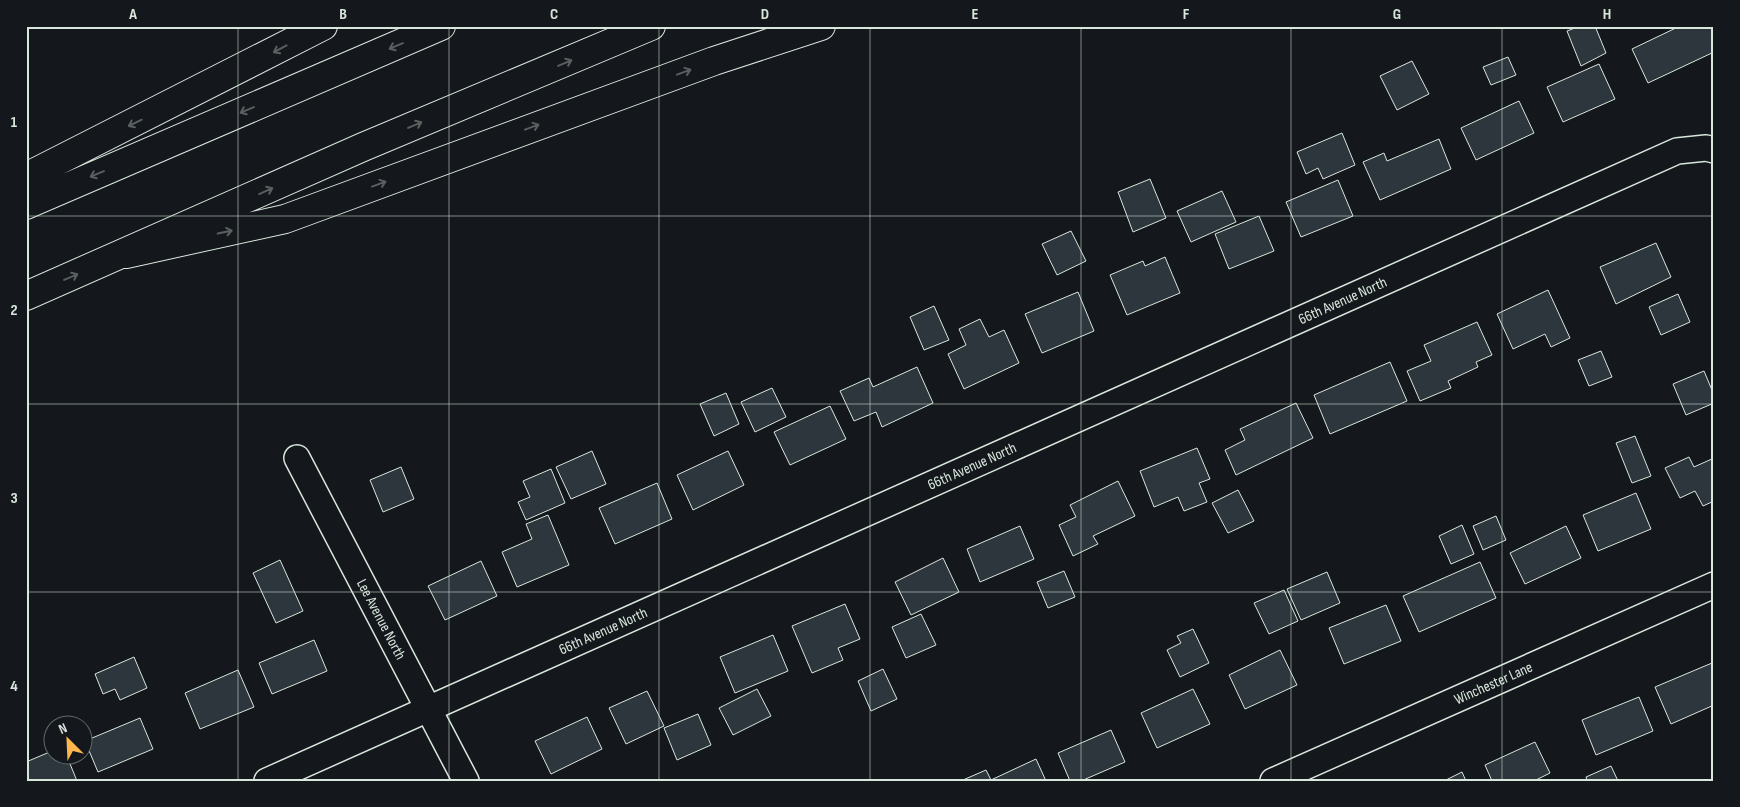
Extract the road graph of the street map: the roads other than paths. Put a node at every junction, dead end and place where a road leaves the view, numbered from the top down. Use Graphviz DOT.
graph roads {
  1 [pos="323,26"];
  2 [pos="441,26"];
  3 [pos="651,26"];
  4 [pos="821,26"];
  5 [pos="1714,150"];
  6 [pos="26,177"];
  7 [pos="26,205"];
  8 [pos="126,254"];
  9 [pos="26,296"];
  10 [pos="297,458"];
  11 [pos="1714,585"];
  12 [pos="428,709"];
  13 [pos="267,781"];
  14 [pos="466,781"];
  15 [pos="1273,781"];
  1 -- 6 [label="highway, one-way"];
  2 -- 7 [label="highway, one-way"];
  8 -- 3 [label="highway, one-way"];
  8 -- 4 [label="highway, one-way"];
  5 -- 12 [label="street, 66th Avenue North"];
  9 -- 8 [label="highway, one-way"];
  10 -- 12 [label="street, Lee Avenue North"];
  11 -- 15 [label="street, Winchester Lane"];
  12 -- 13 [label="street, 66th Avenue North"];
  12 -- 14 [label="street, Lee Avenue North"];
}
